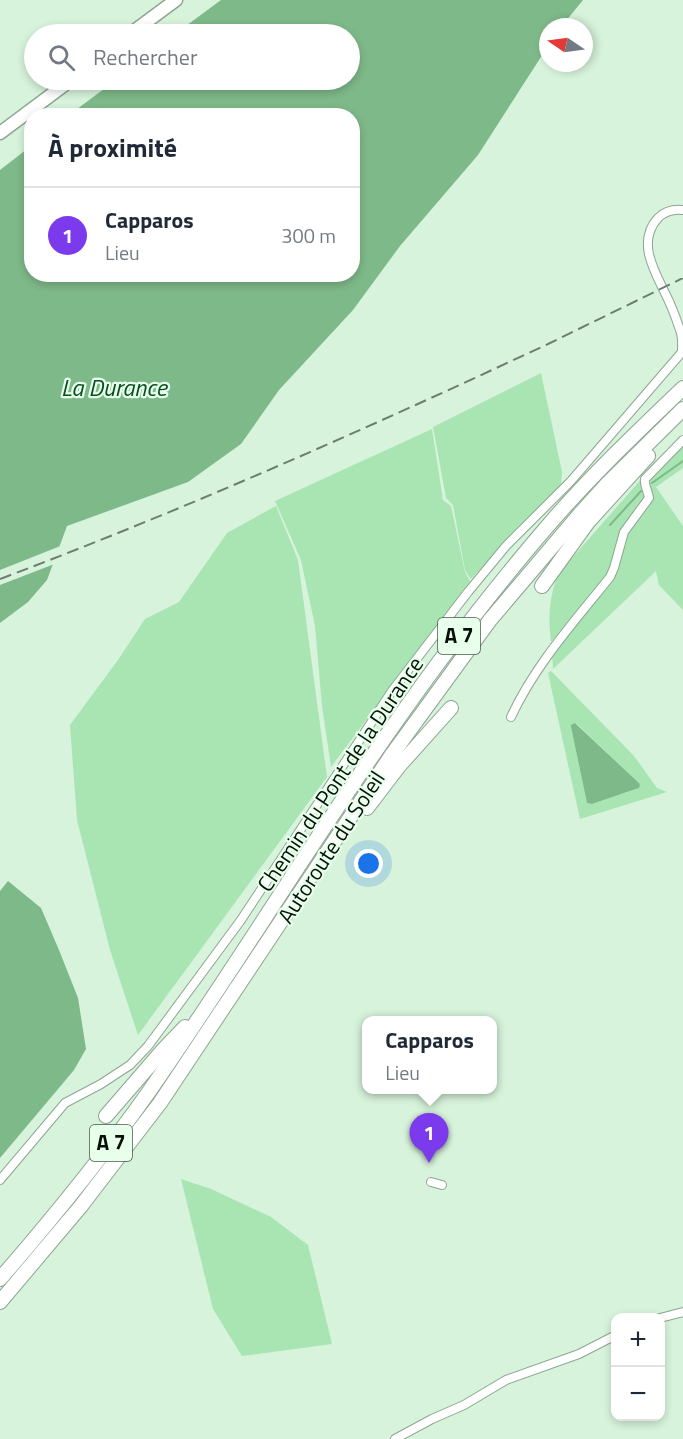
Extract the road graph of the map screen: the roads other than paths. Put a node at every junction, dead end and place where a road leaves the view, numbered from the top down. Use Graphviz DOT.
graph roads {
  1 [pos="176,0"];
  2 [pos="144,24"];
  3 [pos="58,90"];
  4 [pos="33,108"];
  5 [pos="24,115"];
  6 [pos="0,133"];
  7 [pos="683,210"];
  8 [pos="683,388"];
  9 [pos="683,409"];
  10 [pos="683,422"];
  11 [pos="683,440"];
  12 [pos="542,586"];
  13 [pos="451,708"];
  14 [pos="511,717"];
  15 [pos="309,880"];
  16 [pos="211,1000"];
  17 [pos="106,1116"];
  18 [pos="0,1180"];
  19 [pos="431,1182"];
  20 [pos="442,1185"];
  21 [pos="0,1279"];
  22 [pos="0,1302"];
  23 [pos="683,1312"];
  24 [pos="665,1317"];
  25 [pos="611,1337"];
  26 [pos="395,1439"];
  1 -- 2 [label="main road"];
  3 -- 4 [label="main road"];
  5 -- 6 [label="main road"];
  7 -- 18 [label="street, Chemin du Pont de la Durance"];
  8 -- 16 [label="highway, Autoroute du Soleil / A 7"];
  9 -- 15 [label="highway, Autoroute du Soleil / A 7"];
  10 -- 12 [label="highway"];
  11 -- 14 [label="street"];
  13 -- 15 [label="highway"];
  15 -- 22 [label="highway, Autoroute du Soleil / A 7"];
  16 -- 17 [label="highway"];
  16 -- 21 [label="highway, Autoroute du Soleil / A 7"];
  19 -- 20 [label="street"];
  23 -- 24 [label="street"];
  25 -- 26 [label="street"];
}
